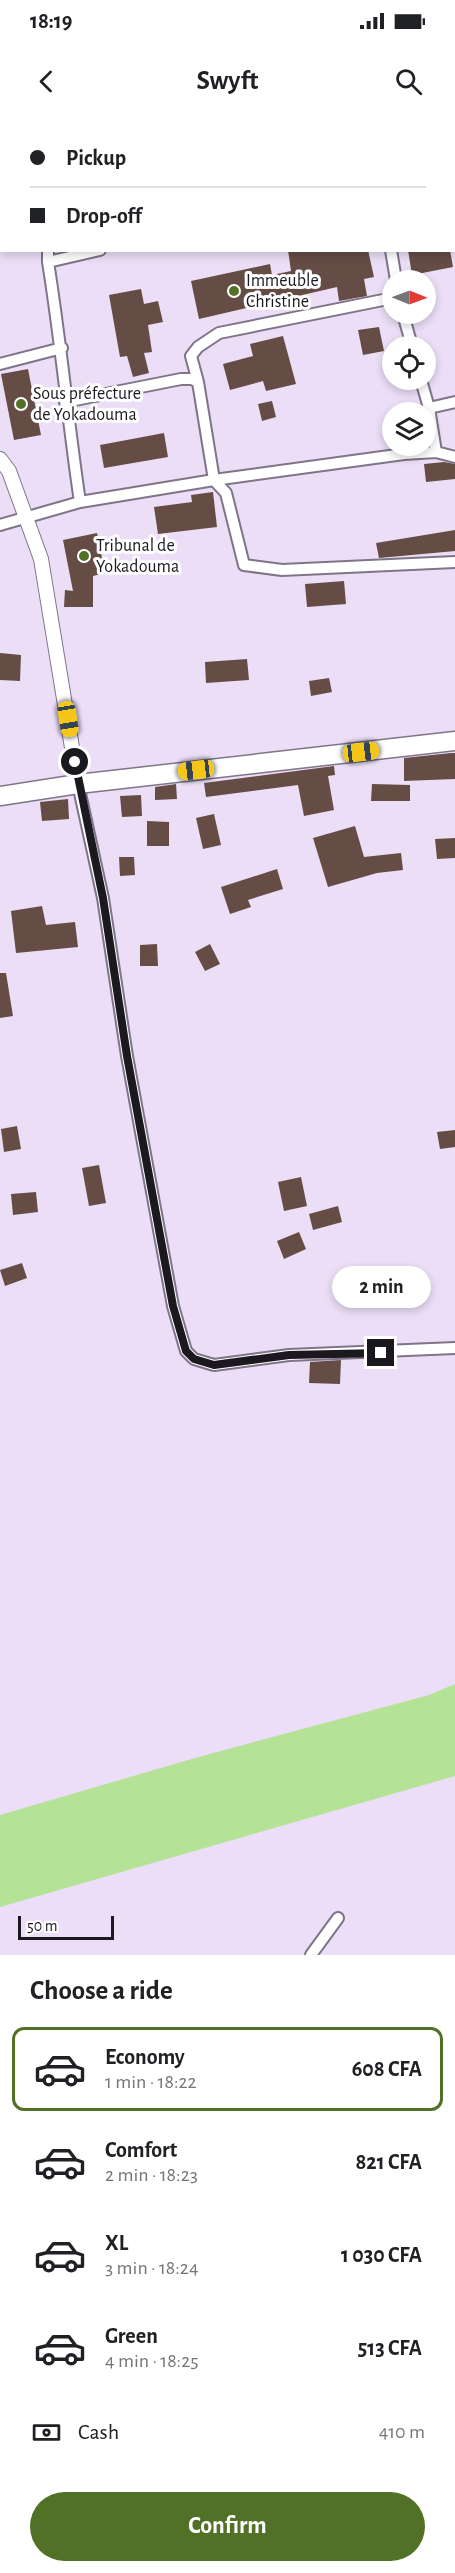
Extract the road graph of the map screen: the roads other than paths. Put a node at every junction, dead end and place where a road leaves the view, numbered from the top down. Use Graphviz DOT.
graph roads {
  1 [pos="48,252"];
  2 [pos="91,252"];
  3 [pos="391,252"];
  4 [pos="48,262"];
  5 [pos="394,270"];
  6 [pos="382,300"];
  7 [pos="62,348"];
  8 [pos="0,364"];
  9 [pos="198,382"];
  10 [pos="66,402"];
  11 [pos="455,402"];
  12 [pos="436,406"];
  13 [pos="436,452"];
  14 [pos="389,456"];
  15 [pos="455,457"];
  16 [pos="0,459"];
  17 [pos="214,480"];
  18 [pos="80,502"];
  19 [pos="27,519"];
  20 [pos="0,525"];
  21 [pos="455,562"];
  22 [pos="455,741"];
  23 [pos="78,784"];
  24 [pos="0,796"];
  25 [pos="455,1348"];
  26 [pos="338,1918"];
  27 [pos="311,1955"];
  1 -- 4 [label="street"];
  2 -- 4 [label="street"];
  3 -- 5 [label="street"];
  4 -- 7 [label="street"];
  6 -- 9 [label="street"];
  7 -- 8 [label="street"];
  7 -- 10 [label="street"];
  9 -- 10 [label="street"];
  9 -- 17 [label="street"];
  10 -- 18 [label="street"];
  11 -- 12 [label="street"];
  13 -- 15 [label="street"];
  14 -- 17 [label="street"];
  16 -- 19 [label="street"];
  17 -- 18 [label="street"];
  17 -- 21 [label="street"];
  18 -- 19 [label="street"];
  19 -- 20 [label="street"];
  19 -- 23 [label="street"];
  22 -- 23 [label="highway"];
  23 -- 24 [label="highway"];
  23 -- 25 [label="street"];
  26 -- 27 [label="street"];
}
